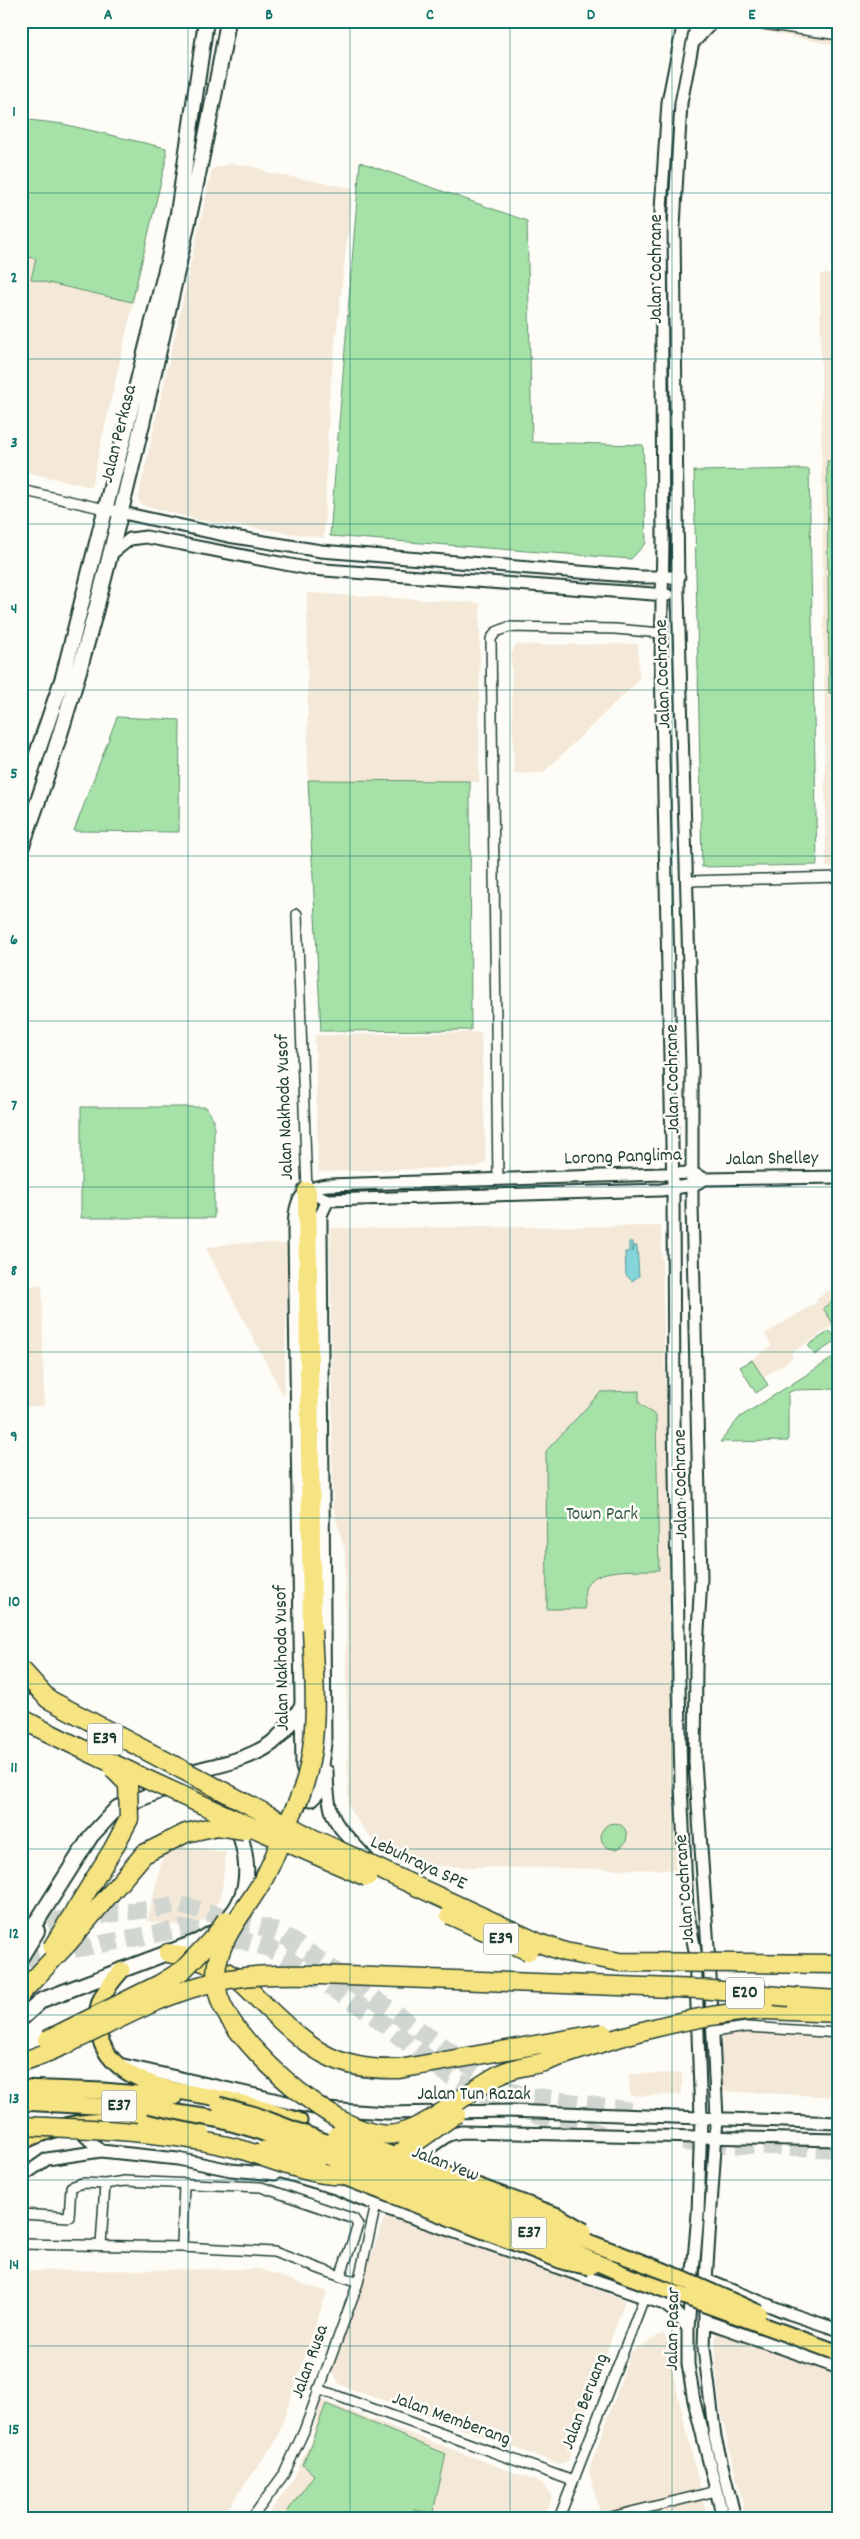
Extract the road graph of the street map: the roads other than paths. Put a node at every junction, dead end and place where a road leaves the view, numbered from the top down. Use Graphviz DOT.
graph roads {
  1 [pos="206,21"];
  2 [pos="228,21"];
  3 [pos="684,21"];
  4 [pos="697,21"];
  5 [pos="713,21"];
  6 [pos="743,21"];
  7 [pos="811,25"];
  8 [pos="839,35"];
  9 [pos="694,44"];
  10 [pos="21,490"];
  11 [pos="105,509"];
  12 [pos="120,513"];
  13 [pos="110,555"];
  14 [pos="679,577"];
  15 [pos="661,578"];
  16 [pos="661,595"];
  17 [pos="678,596"];
  18 [pos="661,633"];
  19 [pos="24,789"];
  20 [pos="21,801"];
  21 [pos="21,848"];
  22 [pos="839,877"];
  23 [pos="688,881"];
  24 [pos="297,914"];
  25 [pos="672,1173"];
  26 [pos="692,1173"];
  27 [pos="839,1177"];
  28 [pos="706,1179"];
  29 [pos="498,1180"];
  30 [pos="692,1185"];
  31 [pos="673,1188"];
  32 [pos="306,1191"];
  33 [pos="326,1203"];
  34 [pos="323,1655"];
  35 [pos="300,1656"];
  36 [pos="21,1670"];
  37 [pos="21,1686"];
  38 [pos="21,1699"];
  39 [pos="302,1706"];
  40 [pos="21,1719"];
  41 [pos="326,1744"];
  42 [pos="173,1777"];
  43 [pos="206,1793"];
  44 [pos="292,1816"];
  45 [pos="317,1842"];
  46 [pos="380,1874"];
  47 [pos="66,1875"];
  48 [pos="395,1888"];
  49 [pos="21,1940"];
  50 [pos="168,1953"];
  51 [pos="21,1957"];
  52 [pos="839,1964"];
  53 [pos="122,1970"];
  54 [pos="839,1976"];
  55 [pos="21,1988"];
  56 [pos="700,1988"];
  57 [pos="21,1994"];
  58 [pos="839,2000"];
  59 [pos="839,2013"];
  60 [pos="21,2019"];
  61 [pos="656,2027"];
  62 [pos="713,2032"];
  63 [pos="839,2033"];
  64 [pos="21,2050"];
  65 [pos="21,2062"];
  66 [pos="114,2063"];
  67 [pos="540,2063"];
  68 [pos="21,2088"];
  69 [pos="21,2102"];
  70 [pos="701,2118"];
  71 [pos="717,2118"];
  72 [pos="839,2123"];
  73 [pos="21,2126"];
  74 [pos="45,2132"];
  75 [pos="84,2135"];
  76 [pos="700,2137"];
  77 [pos="716,2137"];
  78 [pos="839,2140"];
  79 [pos="21,2142"];
  80 [pos="101,2151"];
  81 [pos="289,2175"];
  82 [pos="21,2177"];
  83 [pos="184,2182"];
  84 [pos="105,2184"];
  85 [pos="382,2184"];
  86 [pos="357,2197"];
  87 [pos="376,2206"];
  88 [pos="21,2214"];
  89 [pos="21,2244"];
  90 [pos="101,2245"];
  91 [pos="182,2247"];
  92 [pos="664,2270"];
  93 [pos="628,2276"];
  94 [pos="340,2277"];
  95 [pos="706,2280"];
  96 [pos="358,2283"];
  97 [pos="644,2298"];
  98 [pos="786,2312"];
  99 [pos="705,2321"];
  100 [pos="688,2328"];
  101 [pos="839,2330"];
  102 [pos="839,2342"];
  103 [pos="777,2345"];
  104 [pos="839,2353"];
  105 [pos="839,2368"];
  106 [pos="318,2389"];
  107 [pos="573,2481"];
  108 [pos="716,2491"];
  109 [pos="252,2518"];
  110 [pos="559,2518"];
  111 [pos="607,2518"];
  112 [pos="723,2518"];
  113 [pos="735,2518"];
  1 -- 11 [label="main road, Jalan Perkasa"];
  2 -- 12 [label="main road, Jalan Perkasa"];
  3 -- 15 [label="street, Jalan Cochrane"];
  4 -- 9 [label="street, Jalan Cochrane"];
  5 -- 9 [label="street"];
  6 -- 7 [label="street"];
  7 -- 8 [label="street"];
  9 -- 14 [label="street, Jalan Cochrane"];
  10 -- 11 [label="street"];
  11 -- 12 [label="street"];
  11 -- 19 [label="main road, Jalan Perkasa"];
  12 -- 13 [label="main road, Jalan Perkasa"];
  12 -- 15 [label="street"];
  13 -- 16 [label="street"];
  13 -- 21 [label="main road, Jalan Perkasa"];
  14 -- 15 [label="street"];
  14 -- 17 [label="street, Jalan Cochrane"];
  15 -- 16 [label="street, Jalan Cochrane"];
  16 -- 17 [label="street"];
  16 -- 18 [label="street, Jalan Cochrane"];
  17 -- 23 [label="street, Jalan Cochrane"];
  18 -- 25 [label="street, Jalan Cochrane"];
  18 -- 29 [label="street"];
  19 -- 20 [label="main road, Jalan Perkasa"];
  22 -- 23 [label="street"];
  23 -- 26 [label="street, Jalan Cochrane"];
  24 -- 32 [label="street, Jalan Nakhoda Yusof"];
  25 -- 26 [label="street, Lorong Panglima"];
  25 -- 29 [label="street, Lorong Panglima"];
  25 -- 31 [label="street, Jalan Cochrane"];
  26 -- 28 [label="street, Lorong Panglima"];
  26 -- 30 [label="street, Jalan Cochrane"];
  27 -- 28 [label="street, Jalan Shelley"];
  28 -- 30 [label="street, Lorong Panglima"];
  29 -- 32 [label="street, Lorong Panglima"];
  30 -- 31 [label="street, Lorong Panglima"];
  30 -- 62 [label="street, Jalan Cochrane"];
  31 -- 33 [label="street, Lorong Panglima"];
  31 -- 70 [label="street, Jalan Cochrane"];
  32 -- 33 [label="street"];
  32 -- 35 [label="street, Jalan Nakhoda Yusof"];
  32 -- 44 [label="highway, bridge"];
  33 -- 34 [label="street, Jalan Nakhoda Yusof"];
  34 -- 35 [label="street"];
  34 -- 41 [label="street, Jalan Nakhoda Yusof"];
  35 -- 39 [label="street, Jalan Nakhoda Yusof"];
  36 -- 45 [label="highway, Lebuhraya SPE / E39, bridge"];
  37 -- 48 [label="highway, Lebuhraya SPE / E39, bridge"];
  38 -- 42 [label="main road"];
  39 -- 41 [label="street, Jalan Nakhoda Yusof"];
  39 -- 42 [label="main road"];
  40 -- 48 [label="highway, bridge"];
  40 -- 55 [label="highway, bridge"];
  41 -- 46 [label="street, bridge"];
  42 -- 43 [label="main road"];
  43 -- 45 [label="highway"];
  43 -- 47 [label="main road"];
  43 -- 50 [label="main road"];
  44 -- 64 [label="highway, bridge"];
  44 -- 67 [label="highway, bridge"];
  45 -- 46 [label="highway, bridge"];
  45 -- 52 [label="highway, Lebuhraya SPE / E39, bridge"];
  45 -- 57 [label="highway, bridge"];
  46 -- 56 [label="highway, bridge"];
  47 -- 49 [label="main road"];
  47 -- 51 [label="main road"];
  48 -- 54 [label="highway, Lebuhraya SPE / E39, bridge"];
  50 -- 53 [label="main road"];
  50 -- 61 [label="highway, bridge"];
  53 -- 60 [label="main road"];
  53 -- 66 [label="main road"];
  56 -- 58 [label="highway, E20, bridge"];
  56 -- 65 [label="highway, bridge"];
  59 -- 61 [label="highway, E20, bridge"];
  61 -- 67 [label="highway, bridge"];
  62 -- 63 [label="street"];
  62 -- 71 [label="street, Jalan Cochrane"];
  66 -- 70 [label="street, Jalan Tun Razak"];
  66 -- 92 [label="main road, bridge"];
  67 -- 73 [label="highway, bridge"];
  68 -- 92 [label="main road, Jalan Yew / E37, bridge"];
  69 -- 93 [label="main road, Jalan Yew / E37, bridge"];
  70 -- 71 [label="street, Jalan Tun Razak"];
  70 -- 76 [label="street, Jalan Cochrane"];
  71 -- 72 [label="street, Jalan Tun Razak"];
  71 -- 77 [label="street, Jalan Cochrane"];
  74 -- 75 [label="street"];
  74 -- 79 [label="main road"];
  74 -- 93 [label="main road, bridge"];
  75 -- 80 [label="street"];
  75 -- 81 [label="street"];
  76 -- 77 [label="street, Jalan Tun Razak"];
  76 -- 85 [label="street, Jalan Tun Razak"];
  76 -- 100 [label="street, Jalan Pasar"];
  77 -- 78 [label="street, Jalan Tun Razak"];
  77 -- 95 [label="street, Jalan Pasar"];
  80 -- 81 [label="street"];
  80 -- 82 [label="street"];
  81 -- 86 [label="street"];
  83 -- 84 [label="street"];
  83 -- 91 [label="street"];
  83 -- 94 [label="street"];
  84 -- 88 [label="street"];
  84 -- 90 [label="street"];
  85 -- 86 [label="street, Jalan Tun Razak"];
  85 -- 87 [label="street"];
  86 -- 87 [label="street"];
  87 -- 96 [label="street, Jalan Rusa"];
  87 -- 97 [label="street"];
  89 -- 90 [label="street"];
  90 -- 91 [label="street"];
  91 -- 94 [label="street"];
  92 -- 102 [label="main road, Jalan Yew / E37, bridge"];
  93 -- 104 [label="main road, Jalan Yew / E37, bridge"];
  94 -- 96 [label="street"];
  95 -- 98 [label="street"];
  95 -- 99 [label="street, Jalan Pasar"];
  96 -- 106 [label="street, Jalan Rusa"];
  97 -- 100 [label="street"];
  97 -- 107 [label="street, Jalan Beruang"];
  98 -- 101 [label="street"];
  98 -- 103 [label="street"];
  99 -- 103 [label="street"];
  99 -- 113 [label="street, Jalan Pasar"];
  100 -- 108 [label="street, Jalan Pasar"];
  103 -- 105 [label="street"];
  106 -- 107 [label="street, Jalan Memberang"];
  106 -- 109 [label="street, Jalan Rusa"];
  107 -- 110 [label="street, Jalan Beruang"];
  108 -- 111 [label="street"];
  108 -- 112 [label="street, Jalan Pasar"];
}
